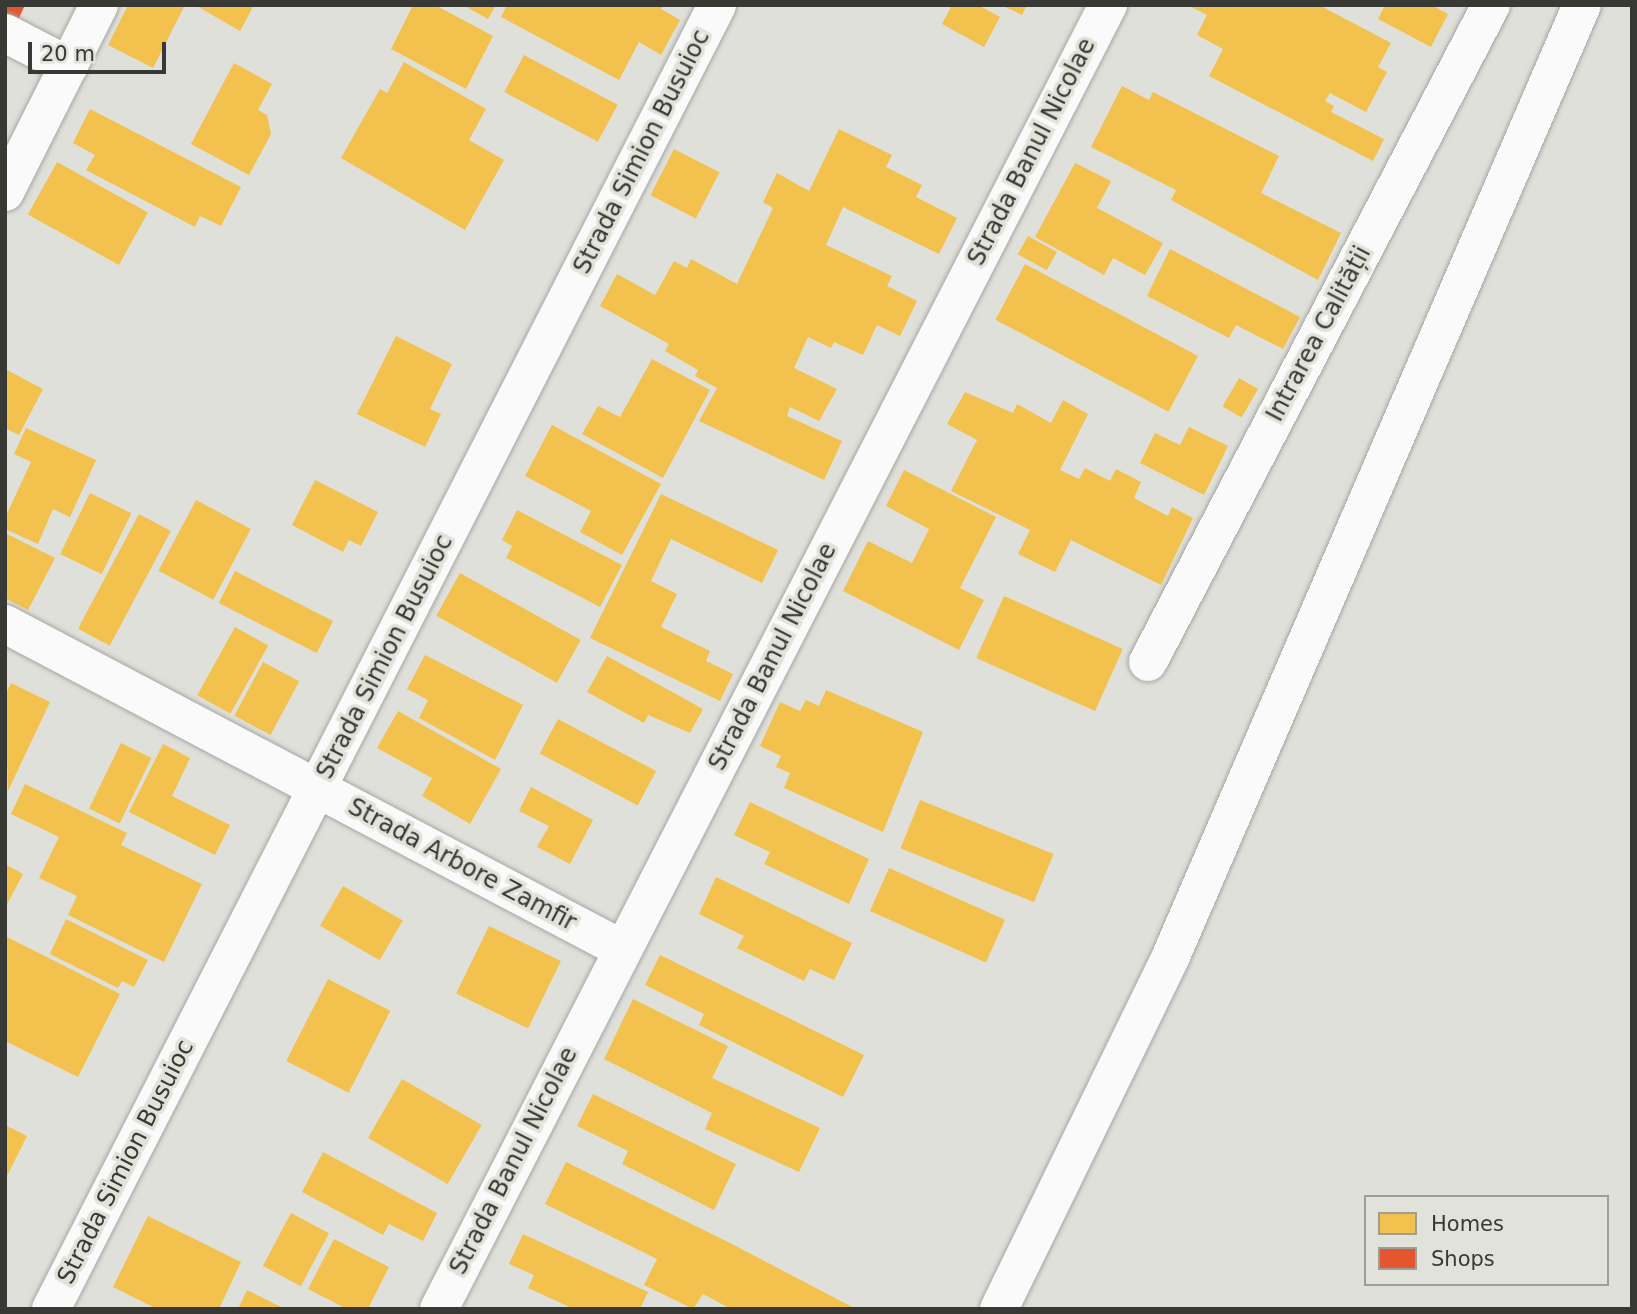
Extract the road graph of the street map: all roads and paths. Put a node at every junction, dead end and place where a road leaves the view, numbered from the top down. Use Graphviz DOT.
graph roads {
  1 [pos="99,5"];
  2 [pos="717,5"];
  3 [pos="1108,5"];
  4 [pos="1491,5"];
  5 [pos="1581,5"];
  6 [pos="5,33"];
  7 [pos="69,66"];
  8 [pos="5,192"];
  9 [pos="5,624"];
  10 [pos="1147,662"];
  11 [pos="317,789"];
  12 [pos="622,949"];
  13 [pos="51,1309"];
  14 [pos="439,1309"];
  15 [pos="999,1309"];
  1 -- 7 [label="street"];
  2 -- 11 [label="street, Strada Simion Busuioc"];
  3 -- 12 [label="street, Strada Banul Nicolae"];
  4 -- 10 [label="street, Intrarea Calității"];
  5 -- 15 [label="street"];
  6 -- 7 [label="street"];
  7 -- 8 [label="street"];
  9 -- 11 [label="street, Strada Arbore Zamfir"];
  11 -- 12 [label="street, Strada Arbore Zamfir"];
  11 -- 13 [label="street, Strada Simion Busuioc"];
  12 -- 14 [label="street, Strada Banul Nicolae"];
}
